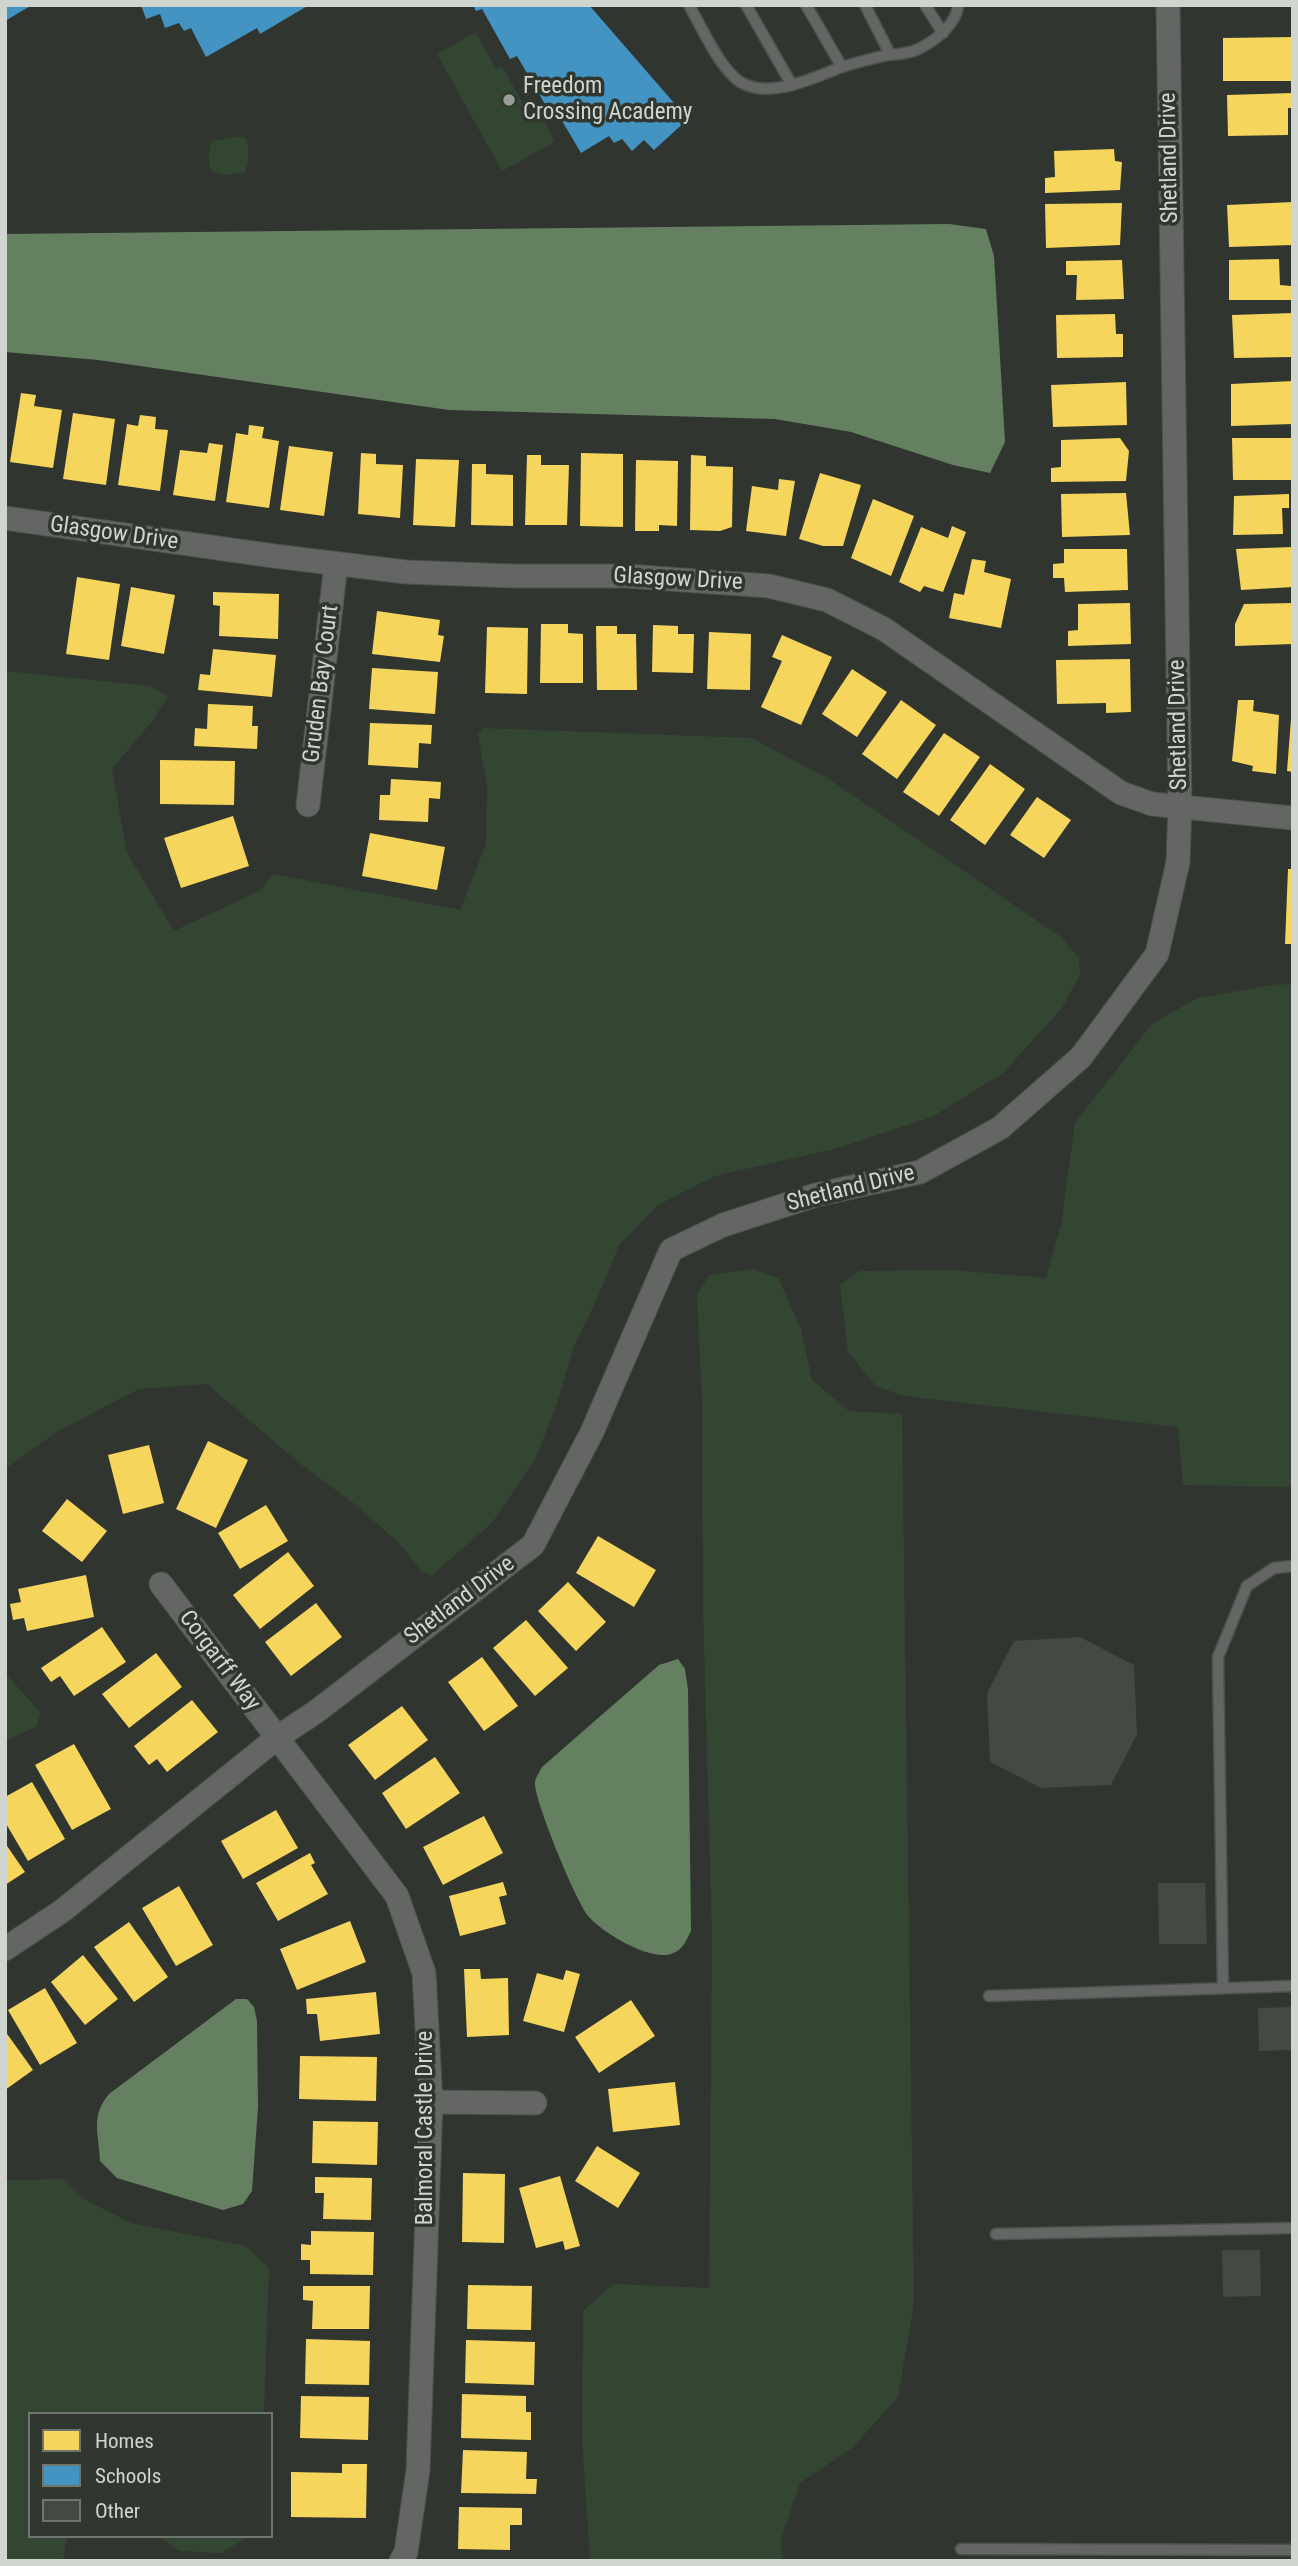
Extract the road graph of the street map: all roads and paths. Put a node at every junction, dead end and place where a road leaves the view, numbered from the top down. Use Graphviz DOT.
graph roads {
  1 [pos="689,5"];
  2 [pos="747,5"];
  3 [pos="806,5"];
  4 [pos="865,5"];
  5 [pos="925,5"];
  6 [pos="958,5"];
  7 [pos="1168,5"];
  8 [pos="943,33"];
  9 [pos="890,54"];
  10 [pos="842,67"];
  11 [pos="792,85"];
  12 [pos="5,518"];
  13 [pos="336,564"];
  14 [pos="308,805"];
  15 [pos="1180,807"];
  16 [pos="1293,818"];
  17 [pos="1293,1566"];
  18 [pos="161,1584"];
  19 [pos="278,1737"];
  20 [pos="5,1949"];
  21 [pos="1293,1986"];
  22 [pos="1223,1988"];
  23 [pos="989,1996"];
  24 [pos="430,2102"];
  25 [pos="535,2103"];
  26 [pos="1293,2228"];
  27 [pos="996,2234"];
  28 [pos="961,2549"];
  29 [pos="1293,2550"];
  30 [pos="401,2561"];
  1 -- 11 [label="lane"];
  2 -- 11 [label="lane"];
  3 -- 10 [label="lane"];
  4 -- 9 [label="lane"];
  5 -- 8 [label="lane"];
  6 -- 8 [label="lane"];
  7 -- 15 [label="street, Shetland Drive"];
  8 -- 9 [label="lane"];
  9 -- 10 [label="lane"];
  10 -- 11 [label="lane"];
  12 -- 13 [label="street, Glasgow Drive"];
  13 -- 14 [label="street, Gruden Bay Court"];
  13 -- 15 [label="street, Glasgow Drive"];
  15 -- 16 [label="street, Glasgow Drive"];
  15 -- 19 [label="street, Shetland Drive"];
  17 -- 22 [label="lane"];
  18 -- 19 [label="street, Corgarff Way"];
  19 -- 20 [label="street, Shetland Drive"];
  19 -- 24 [label="street, Balmoral Castle Drive"];
  21 -- 22 [label="lane"];
  22 -- 23 [label="lane"];
  24 -- 25 [label="street"];
  24 -- 30 [label="street, Balmoral Castle Drive"];
  26 -- 27 [label="lane"];
  28 -- 29 [label="lane"];
}
